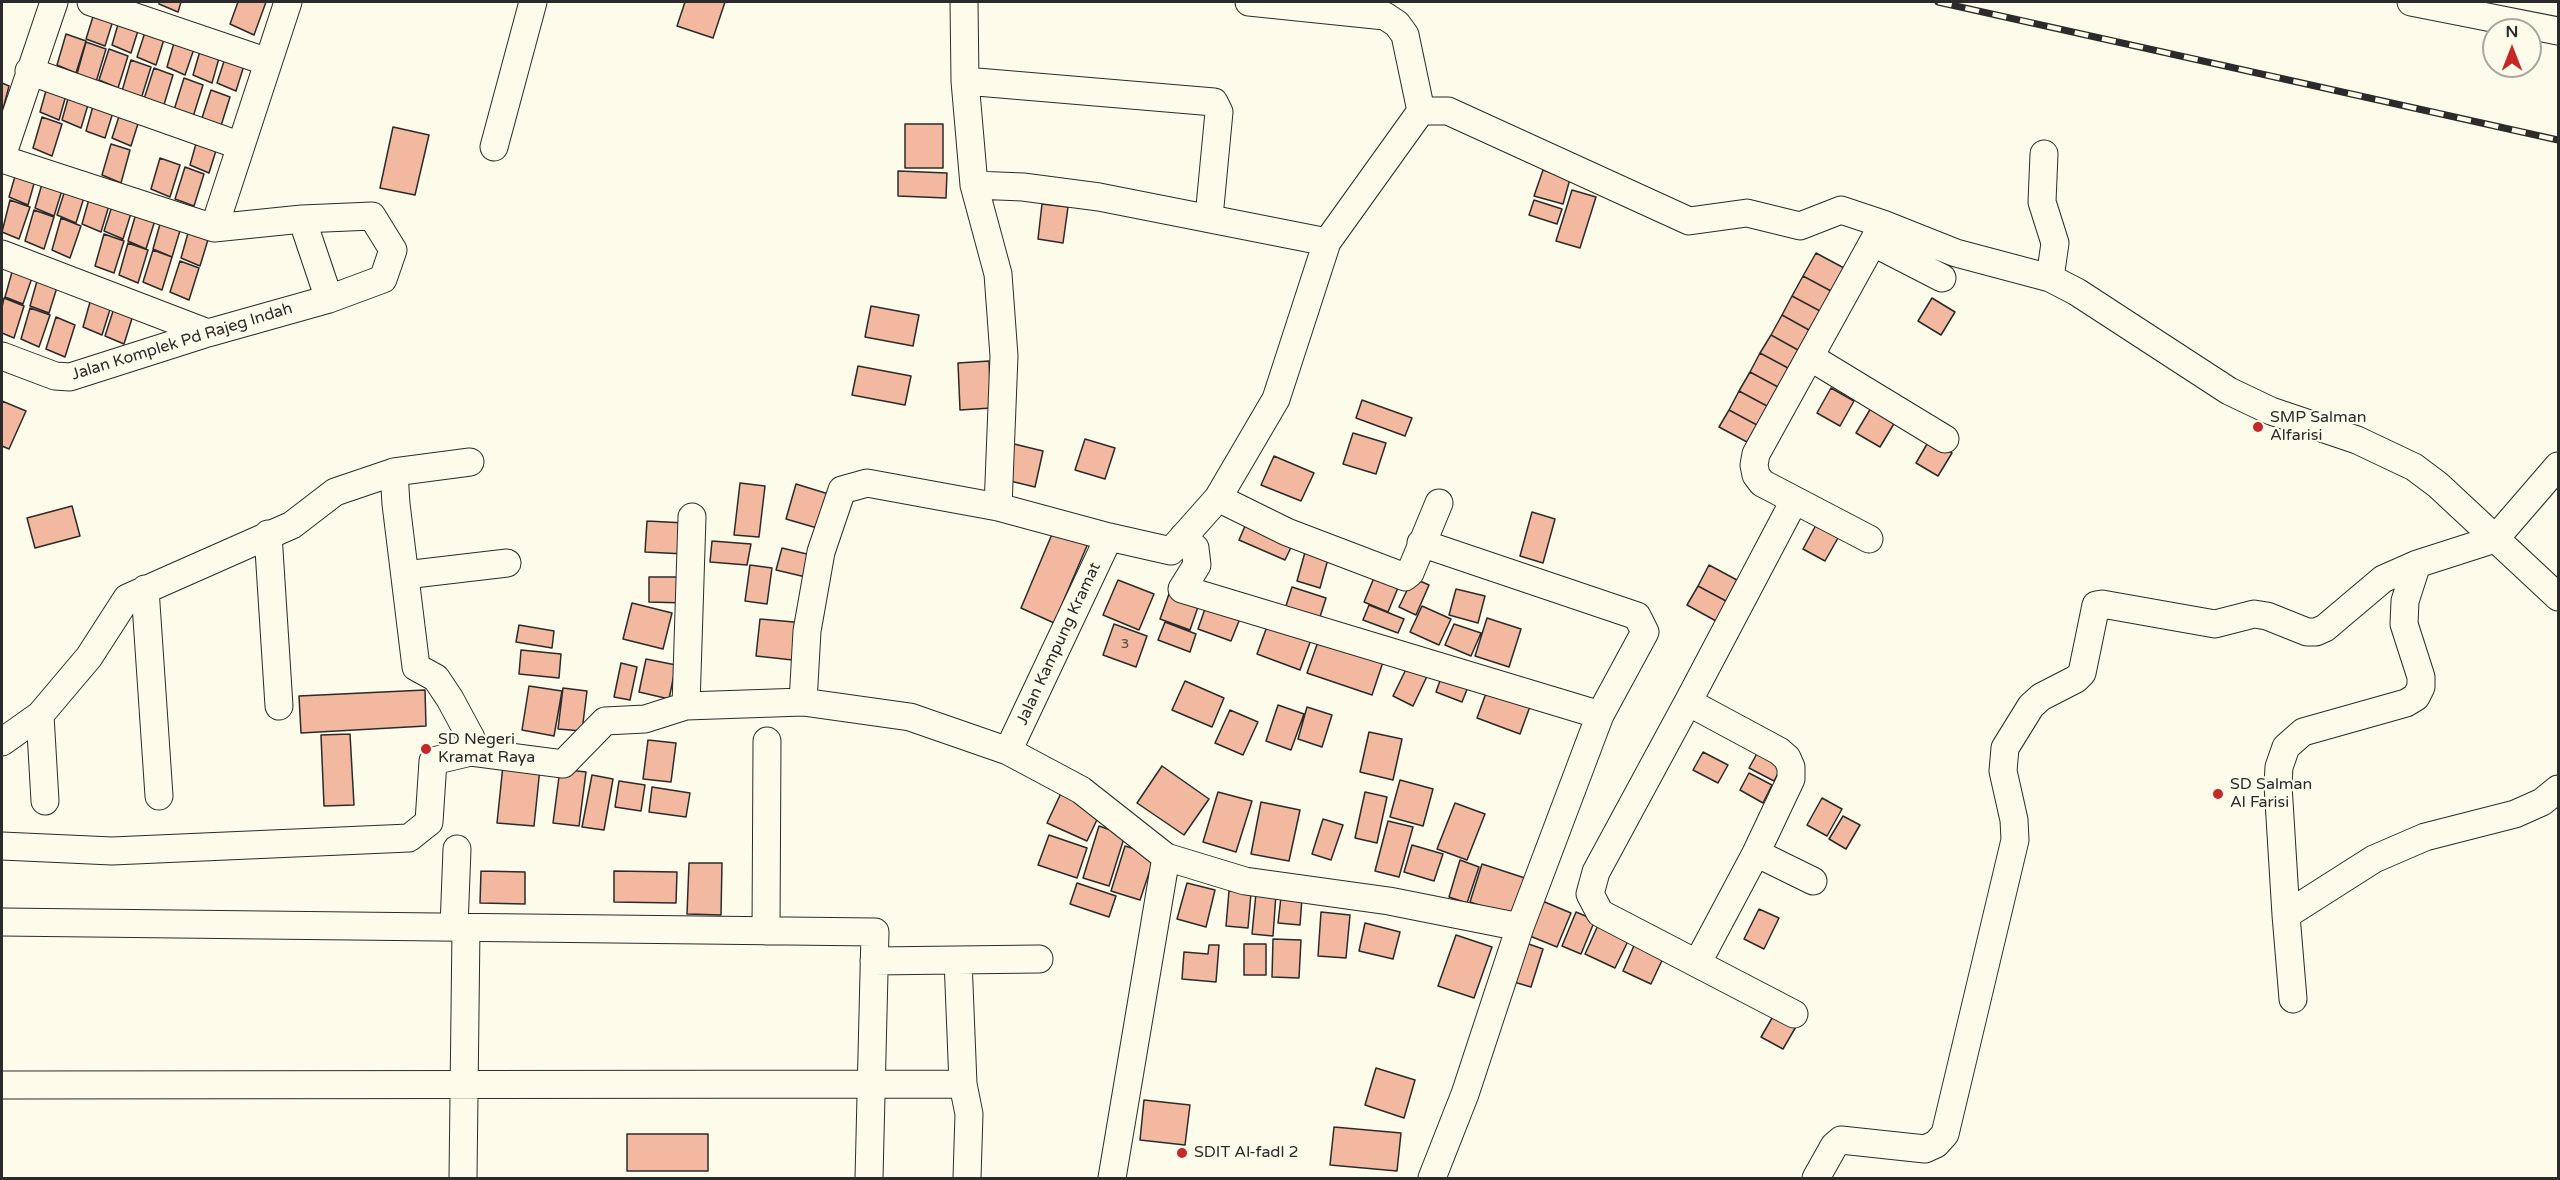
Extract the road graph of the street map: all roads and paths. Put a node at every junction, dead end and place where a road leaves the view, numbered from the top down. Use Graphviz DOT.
graph roads {
  1 [pos="54,2"];
  2 [pos="91,2"];
  3 [pos="288,2"];
  4 [pos="532,2"];
  5 [pos="964,2"];
  6 [pos="1249,2"];
  7 [pos="2411,2"];
  8 [pos="2453,6"];
  9 [pos="2559,31"];
  10 [pos="267,62"];
  11 [pos="29,71"];
  12 [pos="965,81"];
  13 [pos="1421,111"];
  14 [pos="241,146"];
  15 [pos="494,147"];
  16 [pos="2044,154"];
  17 [pos="2,157"];
  18 [pos="974,185"];
  19 [pos="1209,217"];
  20 [pos="302,219"];
  21 [pos="1296,220"];
  22 [pos="214,228"];
  23 [pos="1878,233"];
  24 [pos="1333,235"];
  25 [pos="2,254"];
  26 [pos="1942,278"];
  27 [pos="2050,278"];
  28 [pos="329,299"];
  29 [pos="208,333"];
  30 [pos="2,356"];
  31 [pos="1810,357"];
  32 [pos="1945,439"];
  33 [pos="470,462"];
  34 [pos="2559,466"];
  35 [pos="394,472"];
  36 [pos="1218,498"];
  37 [pos="1794,501"];
  38 [pos="1439,503"];
  39 [pos="998,507"];
  40 [pos="692,517"];
  41 [pos="268,534"];
  42 [pos="1109,537"];
  43 [pos="1183,537"];
  44 [pos="1869,539"];
  45 [pos="2495,539"];
  46 [pos="1421,543"];
  47 [pos="507,563"];
  48 [pos="2417,564"];
  49 [pos="405,575"];
  50 [pos="145,589"];
  51 [pos="2559,597"];
  52 [pos="803,702"];
  53 [pos="1688,702"];
  54 [pos="279,706"];
  55 [pos="686,706"];
  56 [pos="40,715"];
  57 [pos="1600,715"];
  58 [pos="767,741"];
  59 [pos="2,742"];
  60 [pos="1008,751"];
  61 [pos="471,752"];
  62 [pos="2559,789"];
  63 [pos="159,796"];
  64 [pos="45,801"];
  65 [pos="2,846"];
  66 [pos="457,849"];
  67 [pos="1756,853"];
  68 [pos="1166,857"];
  69 [pos="1813,881"];
  70 [pos="2286,915"];
  71 [pos="2,922"];
  72 [pos="1521,927"];
  73 [pos="460,928"];
  74 [pos="766,931"];
  75 [pos="1039,959"];
  76 [pos="958,960"];
  77 [pos="874,961"];
  78 [pos="1698,962"];
  79 [pos="2293,999"];
  80 [pos="1794,1014"];
  81 [pos="871,1083"];
  82 [pos="464,1084"];
  83 [pos="963,1084"];
  84 [pos="2,1085"];
  85 [pos="970,1178"];
  86 [pos="463,1179"];
  87 [pos="869,1179"];
  88 [pos="1112,1179"];
  89 [pos="1432,1179"];
  90 [pos="1816,1179"];
  1 -- 11 [label="street"];
  2 -- 10 [label="street"];
  3 -- 10 [label="street"];
  4 -- 15 [label="street"];
  5 -- 12 [label="street"];
  6 -- 13 [label="street"];
  7 -- 8 [label="street"];
  8 -- 9 [label="street"];
  10 -- 14 [label="street"];
  11 -- 14 [label="street"];
  11 -- 17 [label="street"];
  12 -- 18 [label="street"];
  12 -- 19 [label="street"];
  13 -- 23 [label="street"];
  13 -- 24 [label="street"];
  14 -- 22 [label="street"];
  16 -- 27 [label="street"];
  17 -- 22 [label="street"];
  18 -- 19 [label="street"];
  18 -- 39 [label="street"];
  19 -- 24 [label="street"];
  20 -- 22 [label="street, Jalan Komplek Pd Rajeg Indah"];
  20 -- 28 [label="street"];
  20 -- 28 [label="street, Jalan Komplek Pd Rajeg Indah"];
  21 -- 24 [label="street"];
  23 -- 26 [label="street"];
  23 -- 27 [label="street"];
  23 -- 31 [label="street"];
  24 -- 36 [label="street"];
  25 -- 29 [label="street"];
  27 -- 45 [label="street"];
  28 -- 29 [label="street, Jalan Komplek Pd Rajeg Indah"];
  29 -- 30 [label="street, Jalan Komplek Pd Rajeg Indah"];
  31 -- 32 [label="street"];
  31 -- 37 [label="street"];
  33 -- 35 [label="street"];
  34 -- 45 [label="street"];
  35 -- 41 [label="street"];
  35 -- 49 [label="street"];
  36 -- 43 [label="street"];
  36 -- 46 [label="street"];
  37 -- 44 [label="street"];
  37 -- 53 [label="street"];
  38 -- 46 [label="street"];
  39 -- 42 [label="street"];
  39 -- 52 [label="street"];
  40 -- 55 [label="street"];
  41 -- 50 [label="street"];
  41 -- 54 [label="street"];
  42 -- 43 [label="street"];
  42 -- 60 [label="street, Jalan Kampung Kramat"];
  43 -- 57 [label="street"];
  45 -- 48 [label="street"];
  45 -- 51 [label="street"];
  46 -- 57 [label="street"];
  47 -- 49 [label="street"];
  48 -- 70 [label="street"];
  48 -- 90 [label="street"];
  49 -- 61 [label="street"];
  50 -- 56 [label="street"];
  50 -- 63 [label="street"];
  52 -- 55 [label="street"];
  52 -- 60 [label="street"];
  53 -- 67 [label="street"];
  53 -- 78 [label="street"];
  55 -- 61 [label="street"];
  56 -- 59 [label="street"];
  56 -- 64 [label="street"];
  57 -- 72 [label="street"];
  58 -- 74 [label="street"];
  60 -- 68 [label="street"];
  61 -- 65 [label="street"];
  62 -- 70 [label="street"];
  66 -- 73 [label="street"];
  67 -- 69 [label="street"];
  67 -- 78 [label="street"];
  68 -- 72 [label="street"];
  68 -- 88 [label="street"];
  70 -- 79 [label="street"];
  71 -- 73 [label="street"];
  72 -- 89 [label="street"];
  73 -- 74 [label="street"];
  73 -- 82 [label="street"];
  74 -- 77 [label="street"];
  75 -- 76 [label="street"];
  76 -- 77 [label="street"];
  76 -- 83 [label="street"];
  77 -- 81 [label="street"];
  78 -- 80 [label="street"];
  81 -- 82 [label="street"];
  81 -- 83 [label="street"];
  81 -- 87 [label="street"];
  82 -- 84 [label="street"];
  82 -- 86 [label="street"];
  83 -- 85 [label="street"];
}
